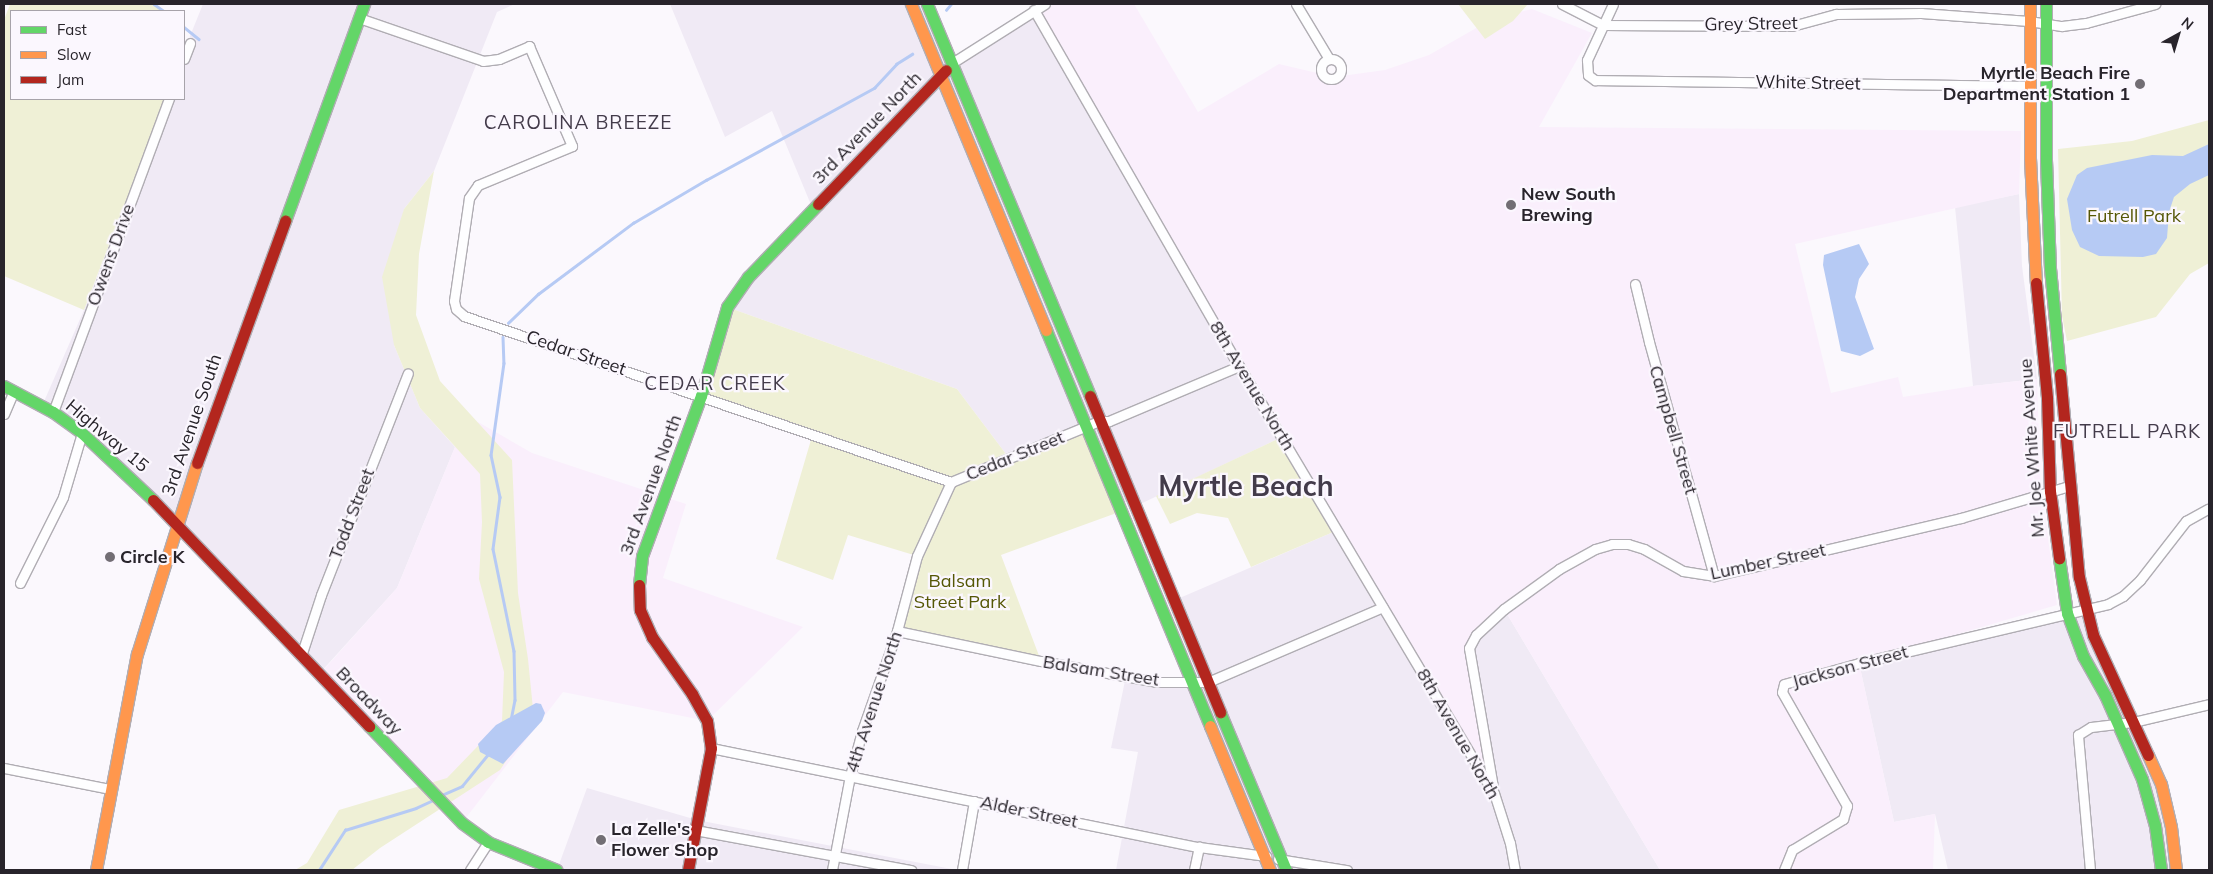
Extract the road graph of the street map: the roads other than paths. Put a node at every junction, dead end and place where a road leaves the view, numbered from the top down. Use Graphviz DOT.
graph roads {
  1 [pos="364,4"];
  2 [pos="911,4"];
  3 [pos="927,4"];
  4 [pos="1045,4"];
  5 [pos="1296,4"];
  6 [pos="1562,4"];
  7 [pos="1613,4"];
  8 [pos="2030,4"];
  9 [pos="2046,4"];
  10 [pos="2155,4"];
  11 [pos="1921,8"];
  12 [pos="1034,10"];
  13 [pos="358,18"];
  14 [pos="2028,21"];
  15 [pos="2046,24"];
  16 [pos="1603,25"];
  17 [pos="190,43"];
  18 [pos="185,56"];
  19 [pos="1329,59"];
  20 [pos="952,63"];
  21 [pos="941,75"];
  22 [pos="2029,86"];
  23 [pos="169,100"];
  24 [pos="1635,284"];
  25 [pos="1239,366"];
  26 [pos="408,373"];
  27 [pos="9,388"];
  28 [pos="701,396"];
  29 [pos="53,412"];
  30 [pos="4,414"];
  31 [pos="1100,421"];
  32 [pos="1085,427"];
  33 [pos="82,433"];
  34 [pos="951,482"];
  35 [pos="2069,486"];
  36 [pos="2050,491"];
  37 [pos="2209,508"];
  38 [pos="178,525"];
  39 [pos="1714,576"];
  40 [pos="20,583"];
  41 [pos="1383,607"];
  42 [pos="2086,610"];
  43 [pos="2067,613"];
  44 [pos="898,630"];
  45 [pos="301,656"];
  46 [pos="1192,682"];
  47 [pos="1208,682"];
  48 [pos="2209,704"];
  49 [pos="2133,722"];
  50 [pos="2116,723"];
  51 [pos="712,748"];
  52 [pos="4,768"];
  53 [pos="850,776"];
  54 [pos="110,789"];
  55 [pos="1494,793"];
  56 [pos="974,801"];
  57 [pos="695,830"];
  58 [pos="488,842"];
  59 [pos="1199,847"];
  60 [pos="835,856"];
  61 [pos="1264,856"];
  62 [pos="1283,865"];
  63 [pos="96,870"];
  64 [pos="470,870"];
  65 [pos="557,870"];
  66 [pos="688,870"];
  67 [pos="832,870"];
  68 [pos="911,870"];
  69 [pos="962,870"];
  70 [pos="1194,870"];
  71 [pos="1270,870"];
  72 [pos="1347,870"];
  73 [pos="1514,870"];
  74 [pos="1784,870"];
  75 [pos="2090,870"];
  76 [pos="2161,870"];
  77 [pos="2176,870"];
  1 -- 13 [label="main road, 3rd Avenue South"];
  2 -- 21 [label="main road"];
  3 -- 20 [label="main road"];
  4 -- 12 [label="street"];
  5 -- 19 [label="street"];
  6 -- 16 [label="street"];
  7 -- 16 [label="street"];
  8 -- 14 [label="main road, Mr. Joe White Avenue"];
  9 -- 15 [label="main road, Mr. Joe White Avenue"];
  10 -- 15 [label="street, Grey Street"];
  11 -- 14 [label="street, Grey Street"];
  11 -- 16 [label="street, Grey Street"];
  12 -- 20 [label="street"];
  12 -- 25 [label="street, 8th Avenue North"];
  13 -- 28 [label="street, Cedar Street"];
  13 -- 38 [label="main road, 3rd Avenue South"];
  14 -- 15 [label="street, Grey Street"];
  14 -- 22 [label="main road, Mr. Joe White Avenue"];
  15 -- 35 [label="main road, Mr. Joe White Avenue"];
  16 -- 22 [label="street, White Street"];
  17 -- 18 [label="street"];
  20 -- 21 [label="main road, 3rd Avenue North"];
  20 -- 31 [label="main road"];
  21 -- 28 [label="main road, 3rd Avenue North"];
  21 -- 32 [label="main road"];
  22 -- 36 [label="main road, Mr. Joe White Avenue"];
  23 -- 29 [label="street, Owens Drive"];
  24 -- 39 [label="street, Campbell Street"];
  25 -- 31 [label="street, Cedar Street"];
  25 -- 41 [label="street, 8th Avenue North"];
  26 -- 45 [label="street, Todd Street"];
  27 -- 29 [label="main road, Highway 15"];
  27 -- 30 [label="street"];
  28 -- 34 [label="street, Cedar Street"];
  28 -- 51 [label="main road, 3rd Avenue North"];
  29 -- 33 [label="main road, Highway 15"];
  31 -- 32 [label="street, Cedar Street"];
  31 -- 47 [label="main road"];
  32 -- 34 [label="street, Cedar Street"];
  32 -- 46 [label="main road"];
  33 -- 38 [label="main road, Highway 15"];
  33 -- 40 [label="street"];
  34 -- 44 [label="street, 4th Avenue North"];
  35 -- 36 [label="street, Lumber Street"];
  35 -- 42 [label="main road, Mr. Joe White Avenue"];
  36 -- 39 [label="street, Lumber Street"];
  36 -- 43 [label="main road, Mr. Joe White Avenue"];
  37 -- 42 [label="street, Jackson Street"];
  38 -- 45 [label="main road, Broadway"];
  38 -- 54 [label="main road, 3rd Avenue South"];
  39 -- 55 [label="street, Lumber Street"];
  41 -- 47 [label="street, Balsam Street"];
  41 -- 55 [label="street, 8th Avenue North"];
  42 -- 43 [label="street, Jackson Street"];
  42 -- 49 [label="main road, Mr. Joe White Avenue"];
  43 -- 50 [label="main road, Mr. Joe White Avenue"];
  43 -- 74 [label="street, Jackson Street"];
  44 -- 46 [label="street, Balsam Street"];
  44 -- 53 [label="street, 4th Avenue North"];
  45 -- 58 [label="main road, Broadway"];
  46 -- 47 [label="street, Balsam Street"];
  46 -- 61 [label="main road"];
  47 -- 62 [label="main road"];
  48 -- 49 [label="street"];
  49 -- 50 [label="street"];
  49 -- 77 [label="main road, Mr. Joe White Avenue"];
  50 -- 75 [label="street"];
  50 -- 76 [label="main road, Mr. Joe White Avenue"];
  51 -- 53 [label="street, Alder Street"];
  51 -- 57 [label="main road, 3rd Avenue North"];
  52 -- 54 [label="street"];
  53 -- 56 [label="street, Alder Street"];
  53 -- 60 [label="street, 4th Avenue North"];
  54 -- 63 [label="main road, 3rd Avenue South"];
  55 -- 73 [label="street, 8th Avenue North"];
  56 -- 59 [label="street, Alder Street"];
  56 -- 69 [label="street"];
  57 -- 60 [label="street"];
  57 -- 66 [label="main road, 3rd Avenue North"];
  58 -- 64 [label="street"];
  58 -- 65 [label="main road, Broadway"];
  59 -- 61 [label="street, Alder Street"];
  59 -- 70 [label="street"];
  60 -- 67 [label="street, 4th Avenue North"];
  60 -- 68 [label="street"];
  61 -- 62 [label="street, Alder Street"];
  61 -- 71 [label="main road"];
  62 -- 72 [label="street, Alder Street"];
}
